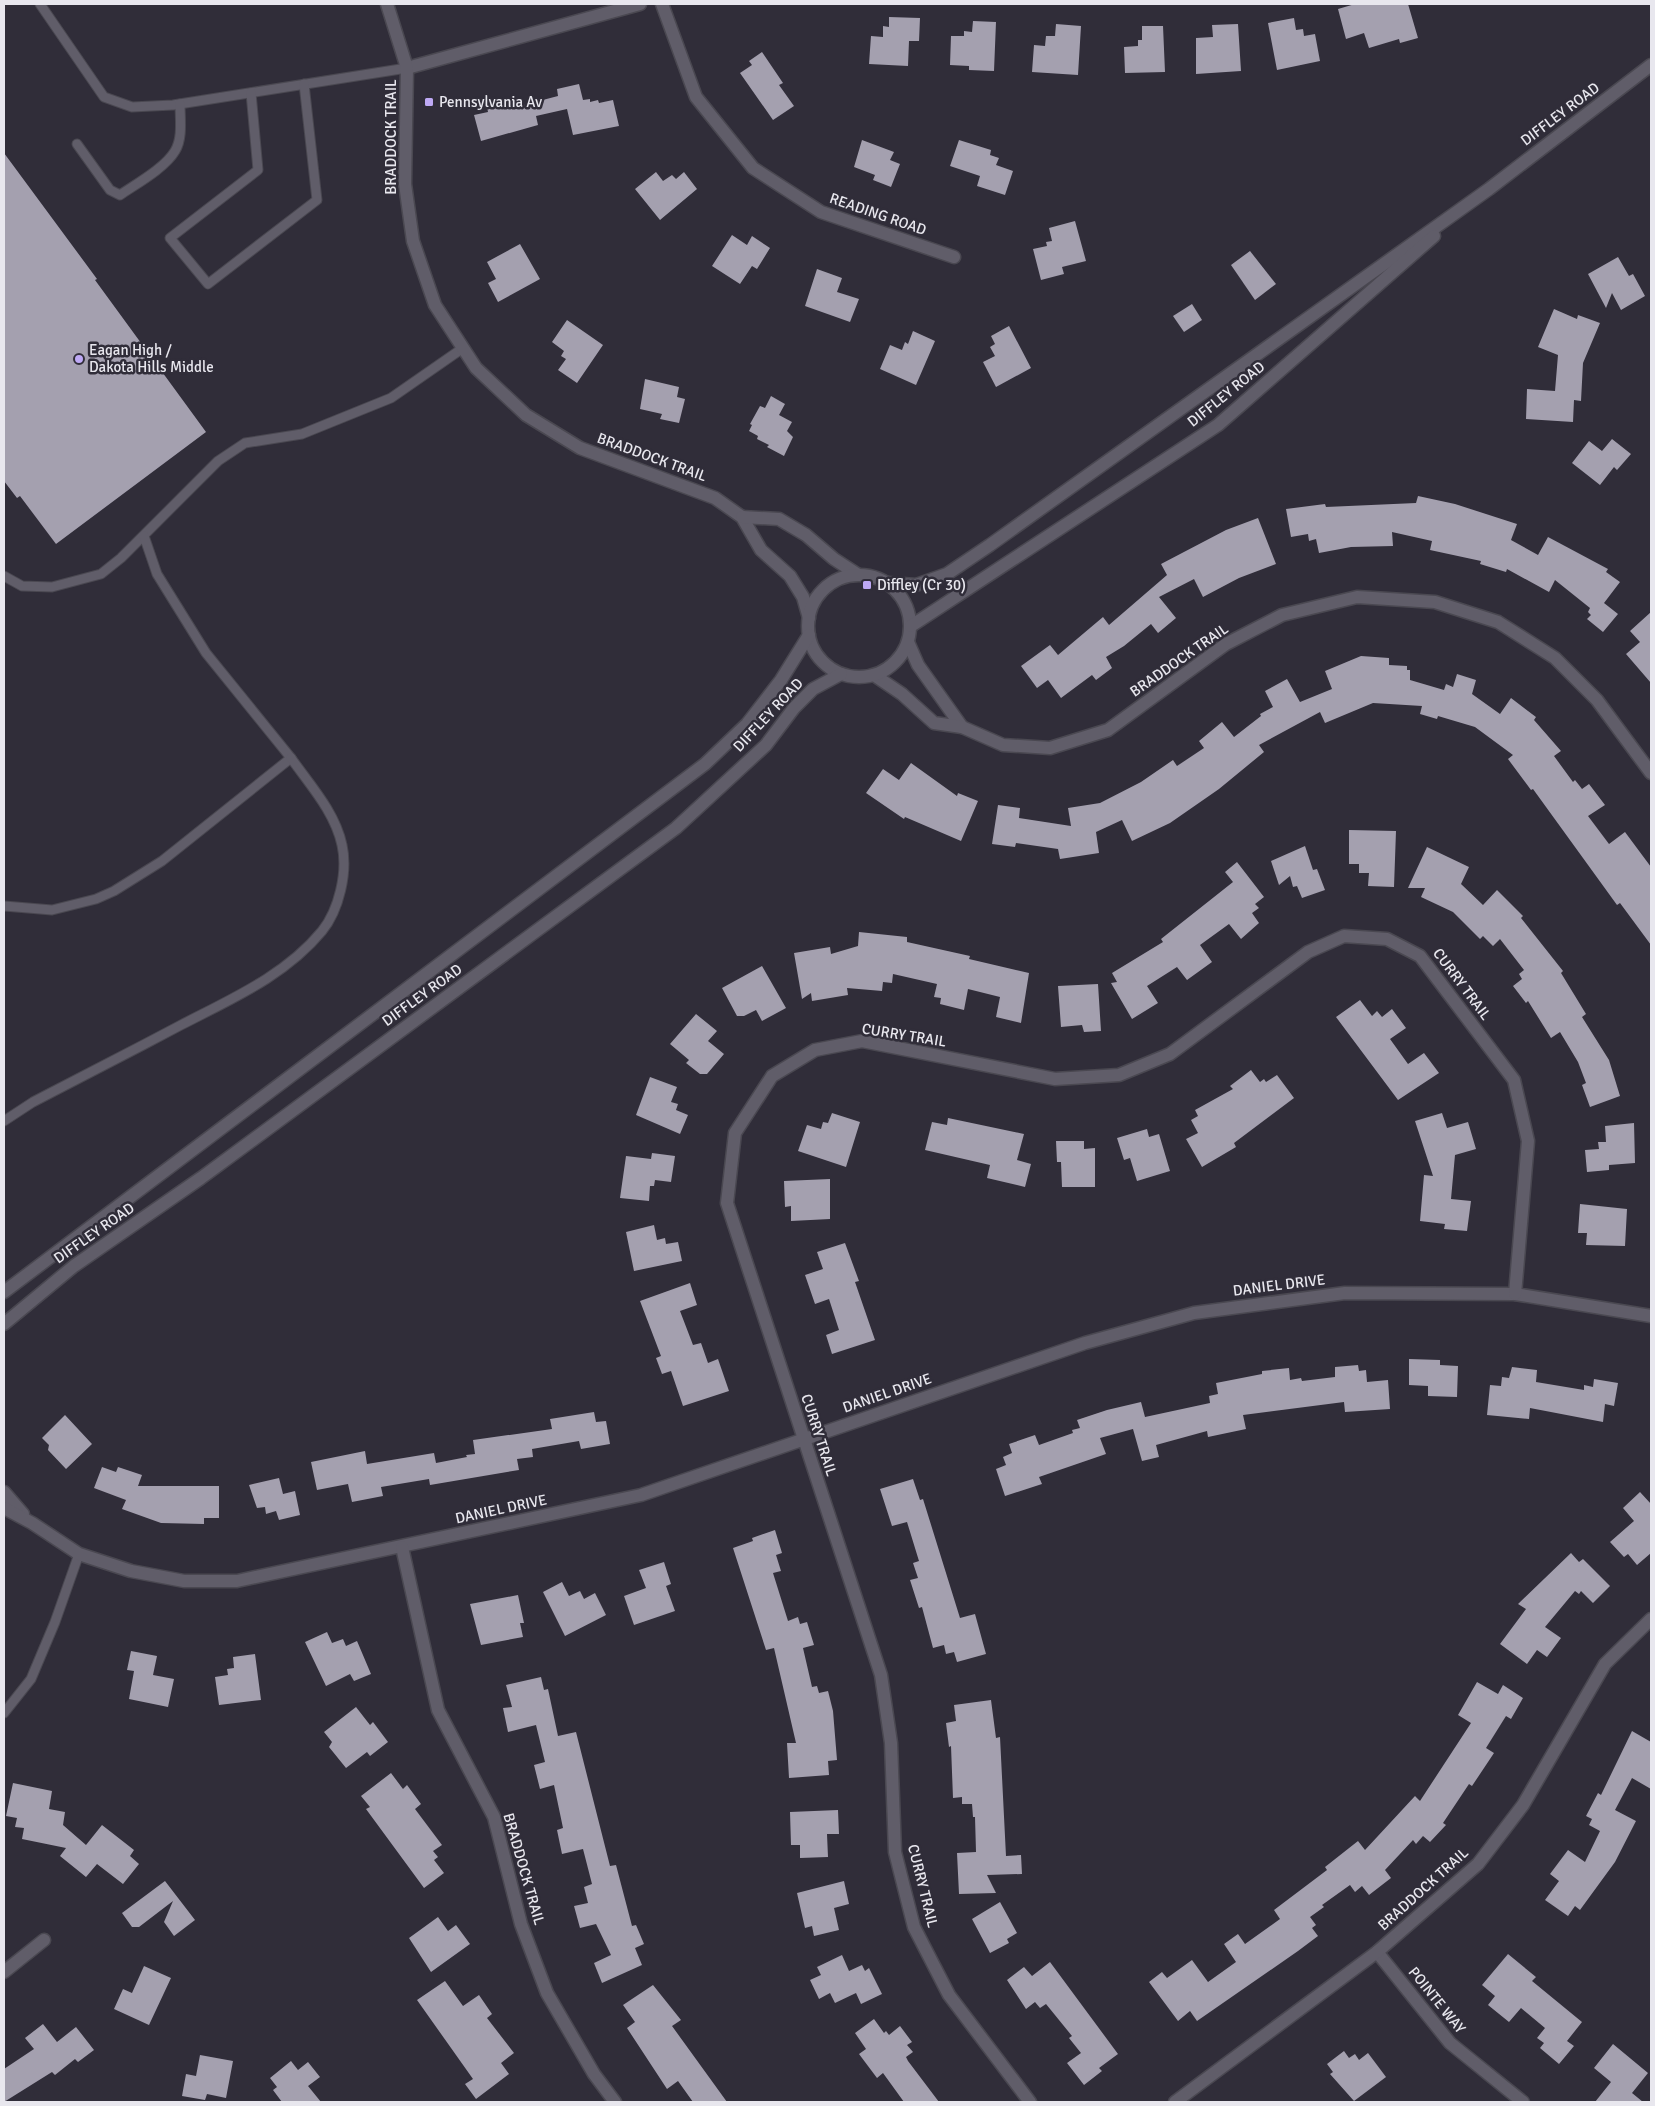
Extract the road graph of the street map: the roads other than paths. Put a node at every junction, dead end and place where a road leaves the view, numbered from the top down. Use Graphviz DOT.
graph roads {
  1 [pos="40,4"];
  2 [pos="386,4"];
  3 [pos="640,4"];
  4 [pos="662,4"];
  5 [pos="1651,65"];
  6 [pos="407,68"];
  7 [pos="304,84"];
  8 [pos="251,93"];
  9 [pos="180,104"];
  10 [pos="78,144"];
  11 [pos="1488,189"];
  12 [pos="954,257"];
  13 [pos="463,348"];
  14 [pos="742,517"];
  15 [pos="144,536"];
  16 [pos="857,574"];
  17 [pos="4,576"];
  18 [pos="888,583"];
  19 [pos="808,618"];
  20 [pos="911,626"];
  21 [pos="809,635"];
  22 [pos="908,642"];
  23 [pos="841,674"];
  24 [pos="874,675"];
  25 [pos="962,727"];
  26 [pos="291,758"];
  27 [pos="1651,773"];
  28 [pos="4,906"];
  29 [pos="4,1121"];
  30 [pos="4,1292"];
  31 [pos="1515,1294"];
  32 [pos="1651,1316"];
  33 [pos="4,1324"];
  34 [pos="802,1438"];
  35 [pos="4,1492"];
  36 [pos="4,1508"];
  37 [pos="32,1523"];
  38 [pos="402,1547"];
  39 [pos="79,1554"];
  40 [pos="1651,1619"];
  41 [pos="4,1713"];
  42 [pos="44,1940"];
  43 [pos="1377,1952"];
  44 [pos="4,1972"];
  45 [pos="615,2102"];
  46 [pos="1030,2102"];
  47 [pos="1174,2102"];
  48 [pos="1523,2102"];
  1 -- 9 [label="lane"];
  2 -- 6 [label="street, BRADDOCK TRAIL"];
  3 -- 6 [label="street"];
  4 -- 12 [label="street, READING ROAD"];
  5 -- 11 [label="street, DIFFLEY ROAD"];
  6 -- 7 [label="lane"];
  6 -- 13 [label="street, BRADDOCK TRAIL"];
  7 -- 8 [label="lane"];
  7 -- 8 [label="lane"];
  8 -- 9 [label="lane"];
  9 -- 10 [label="lane"];
  11 -- 18 [label="street, DIFFLEY ROAD"];
  11 -- 20 [label="street, DIFFLEY ROAD"];
  13 -- 14 [label="street, BRADDOCK TRAIL"];
  13 -- 15 [label="lane"];
  14 -- 16 [label="street"];
  14 -- 19 [label="street, BRADDOCK TRAIL"];
  15 -- 17 [label="lane"];
  15 -- 26 [label="lane"];
  16 -- 18 [label="street"];
  16 -- 19 [label="street"];
  18 -- 20 [label="street"];
  19 -- 21 [label="street"];
  20 -- 22 [label="street"];
  21 -- 23 [label="street"];
  21 -- 30 [label="street, DIFFLEY ROAD"];
  22 -- 24 [label="street"];
  22 -- 25 [label="street"];
  23 -- 24 [label="street"];
  23 -- 33 [label="street, DIFFLEY ROAD"];
  24 -- 25 [label="street, BRADDOCK TRAIL"];
  25 -- 27 [label="street, BRADDOCK TRAIL"];
  26 -- 28 [label="lane"];
  26 -- 29 [label="lane"];
  31 -- 32 [label="street, DANIEL DRIVE"];
  31 -- 34 [label="street, DANIEL DRIVE"];
  31 -- 34 [label="street, CURRY TRAIL"];
  34 -- 38 [label="street, DANIEL DRIVE"];
  34 -- 46 [label="street, CURRY TRAIL"];
  35 -- 37 [label="street, DANIEL DRIVE"];
  36 -- 37 [label="street, DANIEL DRIVE"];
  37 -- 39 [label="street, DANIEL DRIVE"];
  38 -- 39 [label="street, DANIEL DRIVE"];
  38 -- 45 [label="street, BRADDOCK TRAIL"];
  39 -- 41 [label="lane"];
  40 -- 43 [label="street, BRADDOCK TRAIL"];
  42 -- 44 [label="street"];
  43 -- 47 [label="street, BRADDOCK TRAIL"];
  43 -- 48 [label="street, POINTE WAY"];
}
